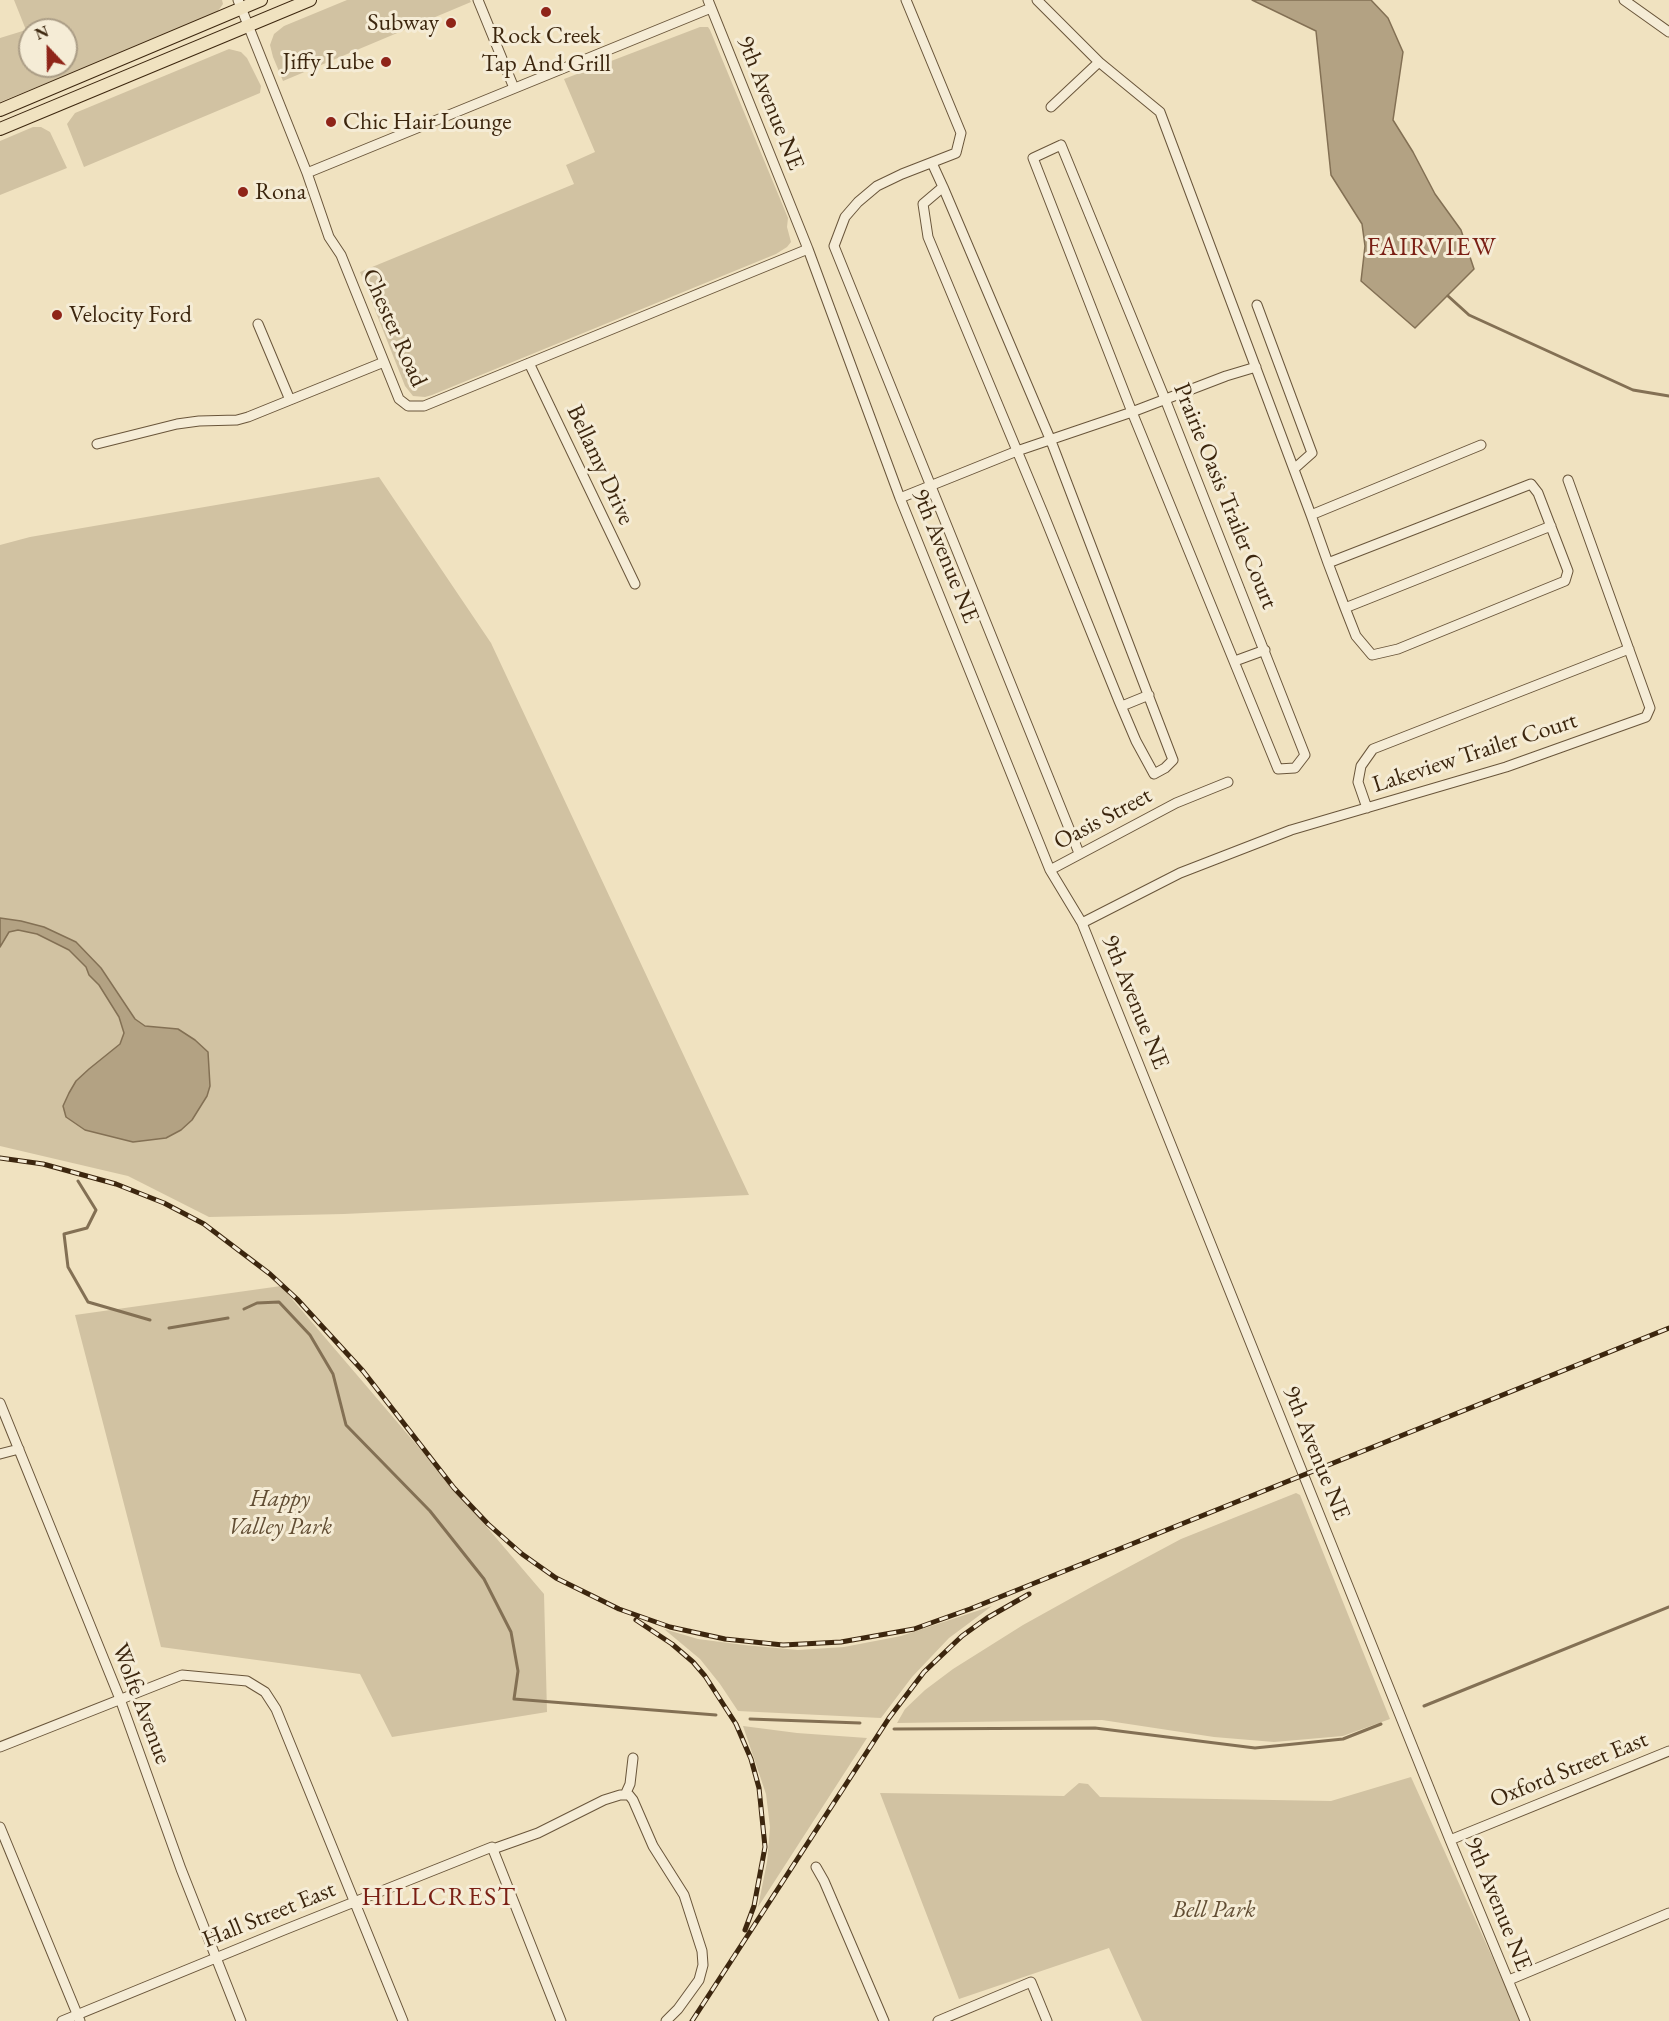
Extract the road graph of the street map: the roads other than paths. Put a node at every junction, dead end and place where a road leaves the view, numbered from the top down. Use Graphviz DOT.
graph roads {
  1 [pos="261,0"];
  2 [pos="310,0"];
  3 [pos="478,0"];
  4 [pos="906,0"];
  5 [pos="1037,0"];
  6 [pos="1624,0"];
  7 [pos="240,4"];
  8 [pos="709,4"];
  9 [pos="249,26"];
  10 [pos="1669,32"];
  11 [pos="1099,62"];
  12 [pos="514,88"];
  13 [pos="1051,107"];
  14 [pos="0,110"];
  15 [pos="0,129"];
  16 [pos="932,163"];
  17 [pos="307,172"];
  18 [pos="943,187"];
  19 [pos="808,249"];
  20 [pos="1257,305"];
  21 [pos="258,324"];
  22 [pos="384,362"];
  23 [pos="530,363"];
  24 [pos="1256,367"];
  25 [pos="1165,399"];
  26 [pos="290,400"];
  27 [pos="1132,412"];
  28 [pos="1051,441"];
  29 [pos="97,444"];
  30 [pos="1481,445"];
  31 [pos="1017,451"];
  32 [pos="1294,469"];
  33 [pos="1568,480"];
  34 [pos="931,485"];
  35 [pos="900,498"];
  36 [pos="1311,515"];
  37 [pos="1551,526"];
  38 [pos="1328,563"];
  39 [pos="635,584"];
  40 [pos="1345,608"];
  41 [pos="1629,649"];
  42 [pos="1265,650"];
  43 [pos="1235,661"];
  44 [pos="1149,695"];
  45 [pos="1122,706"];
  46 [pos="1228,782"];
  47 [pos="1367,808"];
  48 [pos="1078,853"];
  49 [pos="1050,870"];
  50 [pos="1082,923"];
  51 [pos="0,1403"];
  52 [pos="19,1449"];
  53 [pos="0,1454"];
  54 [pos="120,1699"];
  55 [pos="0,1747"];
  56 [pos="1669,1751"];
  57 [pos="633,1758"];
  58 [pos="625,1795"];
  59 [pos="0,1827"];
  60 [pos="1450,1840"];
  61 [pos="492,1848"];
  62 [pos="816,1867"];
  63 [pos="355,1902"];
  64 [pos="1669,1913"];
  65 [pos="216,1958"];
  66 [pos="1509,1980"];
  67 [pos="79,2018"];
  68 [pos="62,2021"];
  69 [pos="241,2021"];
  70 [pos="403,2021"];
  71 [pos="561,2021"];
  72 [pos="666,2021"];
  73 [pos="884,2021"];
  74 [pos="938,2021"];
  75 [pos="1047,2021"];
  76 [pos="1525,2021"];
  1 -- 7 [label="main road"];
  2 -- 9 [label="main road"];
  3 -- 12 [label="street"];
  4 -- 16 [label="street"];
  5 -- 11 [label="street"];
  6 -- 10 [label="street"];
  7 -- 9 [label="street, Chester Road"];
  7 -- 14 [label="main road"];
  8 -- 12 [label="street"];
  8 -- 19 [label="street, 9th Avenue NE"];
  9 -- 15 [label="main road"];
  9 -- 17 [label="street, Chester Road"];
  11 -- 13 [label="street"];
  11 -- 24 [label="street"];
  12 -- 17 [label="street"];
  16 -- 18 [label="street"];
  16 -- 34 [label="street"];
  17 -- 22 [label="street, Chester Road"];
  18 -- 28 [label="street"];
  18 -- 31 [label="street"];
  19 -- 23 [label="street, Chester Road"];
  19 -- 35 [label="street, 9th Avenue NE"];
  20 -- 32 [label="street"];
  21 -- 26 [label="street"];
  22 -- 23 [label="street, Chester Road"];
  22 -- 26 [label="street"];
  23 -- 39 [label="street, Bellamy Drive"];
  24 -- 25 [label="street"];
  24 -- 32 [label="street"];
  25 -- 27 [label="street"];
  25 -- 27 [label="street, Prairie Oasis Trailer Court"];
  25 -- 42 [label="street, Prairie Oasis Trailer Court"];
  26 -- 29 [label="street"];
  27 -- 28 [label="street"];
  27 -- 43 [label="street, Prairie Oasis Trailer Court"];
  28 -- 31 [label="street"];
  28 -- 44 [label="street"];
  30 -- 36 [label="street"];
  31 -- 34 [label="street"];
  31 -- 45 [label="street"];
  32 -- 36 [label="street"];
  33 -- 41 [label="street, Lakeview Trailer Court"];
  34 -- 35 [label="street"];
  34 -- 48 [label="street"];
  35 -- 49 [label="street, 9th Avenue NE"];
  36 -- 38 [label="street"];
  37 -- 38 [label="street"];
  37 -- 40 [label="street"];
  37 -- 40 [label="street"];
  38 -- 40 [label="street"];
  41 -- 47 [label="street"];
  41 -- 47 [label="street, Lakeview Trailer Court"];
  42 -- 43 [label="street"];
  42 -- 43 [label="street, Prairie Oasis Trailer Court"];
  44 -- 45 [label="street"];
  44 -- 45 [label="street"];
  46 -- 48 [label="street, Oasis Street"];
  47 -- 50 [label="street, Lakeview Trailer Court"];
  48 -- 49 [label="street, Oasis Street"];
  49 -- 50 [label="street, 9th Avenue NE"];
  50 -- 60 [label="street, 9th Avenue NE"];
  51 -- 52 [label="street, Wolfe Avenue"];
  52 -- 53 [label="street"];
  52 -- 54 [label="street, Wolfe Avenue"];
  54 -- 55 [label="street"];
  54 -- 63 [label="street"];
  54 -- 65 [label="street, Wolfe Avenue"];
  56 -- 60 [label="street, Oxford Street East"];
  57 -- 58 [label="street"];
  58 -- 61 [label="street, Hall Street East"];
  58 -- 72 [label="street"];
  59 -- 67 [label="street"];
  60 -- 66 [label="street, 9th Avenue NE"];
  61 -- 63 [label="street, Hall Street East"];
  61 -- 71 [label="street"];
  62 -- 73 [label="street"];
  63 -- 65 [label="street, Hall Street East"];
  63 -- 70 [label="street"];
  64 -- 66 [label="street"];
  65 -- 67 [label="street, Hall Street East"];
  65 -- 69 [label="street, Wolfe Avenue"];
  66 -- 76 [label="street, 9th Avenue NE"];
  67 -- 68 [label="street, Hall Street East"];
  74 -- 75 [label="street"];
}
